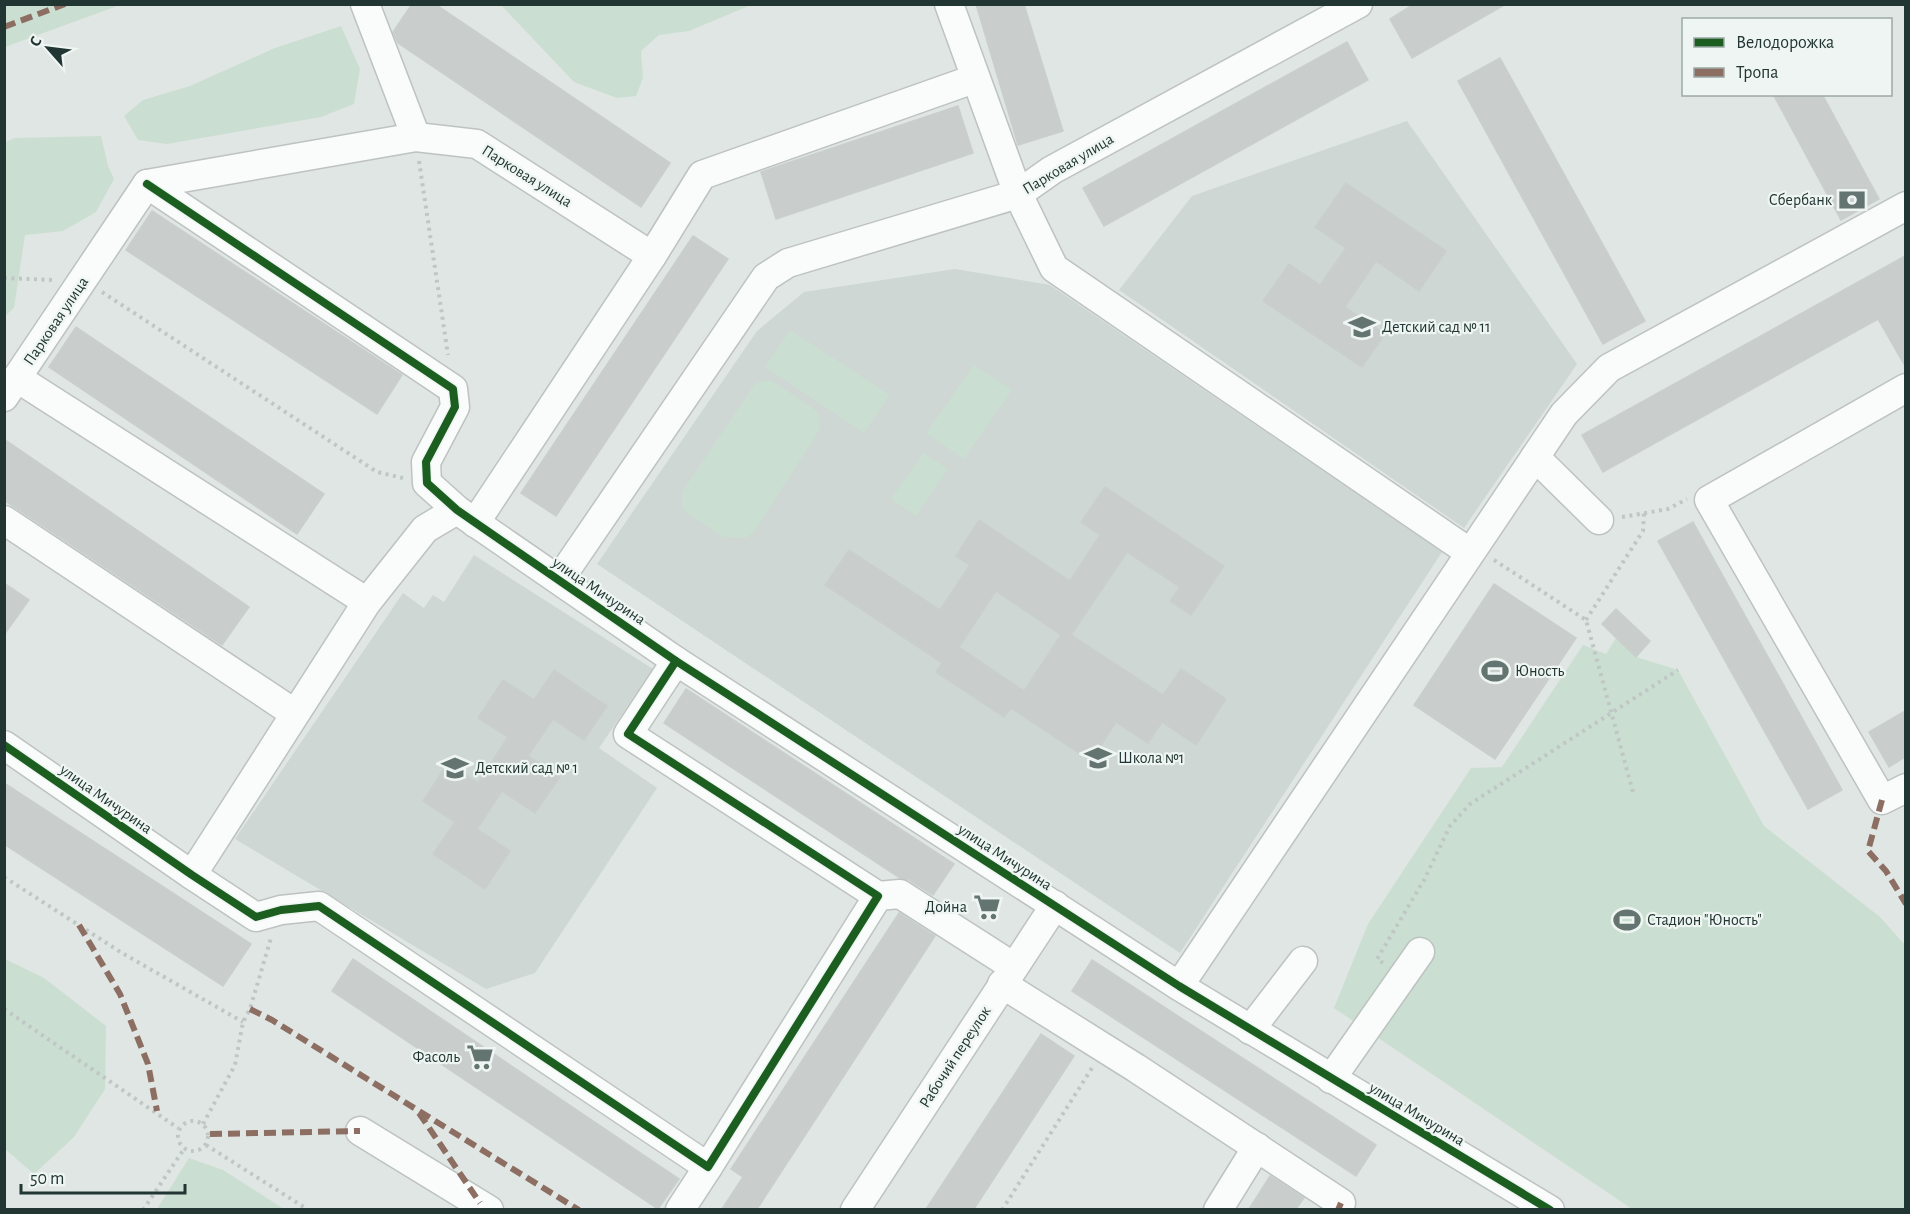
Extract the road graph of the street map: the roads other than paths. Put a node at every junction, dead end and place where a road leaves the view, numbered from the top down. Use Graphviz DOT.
graph roads {
  1 [pos="365,4"];
  2 [pos="949,4"];
  3 [pos="1358,4"];
  4 [pos="974,79"];
  5 [pos="416,137"];
  6 [pos="147,184"];
  7 [pos="1018,194"];
  8 [pos="1905,206"];
  9 [pos="652,256"];
  10 [pos="11,387"];
  11 [pos="1905,388"];
  12 [pos="1535,457"];
  13 [pos="466,517"];
  14 [pos="4,520"];
  15 [pos="1599,520"];
  16 [pos="1477,560"];
  17 [pos="559,580"];
  18 [pos="367,602"];
  19 [pos="676,661"];
  20 [pos="294,713"];
  21 [pos="4,745"];
  22 [pos="1905,788"];
  23 [pos="192,875"];
  24 [pos="878,896"];
  25 [pos="1055,905"];
  26 [pos="1420,952"];
  27 [pos="1303,961"];
  28 [pos="1008,976"];
  29 [pos="1179,986"];
  30 [pos="1250,1030"];
  31 [pos="1331,1079"];
  32 [pos="360,1131"];
  33 [pos="1257,1148"];
  34 [pos="708,1167"];
  35 [pos="1341,1203"];
  36 [pos="489,1209"];
  37 [pos="681,1209"];
  38 [pos="855,1209"];
  39 [pos="1218,1209"];
  40 [pos="1550,1209"];
  1 -- 5 [label="street"];
  2 -- 4 [label="street"];
  3 -- 7 [label="street, Парковая улица"];
  4 -- 7 [label="street"];
  4 -- 9 [label="street"];
  5 -- 6 [label="street, Парковая улица"];
  5 -- 9 [label="street, Парковая улица"];
  6 -- 10 [label="street, Парковая улица"];
  6 -- 13 [label="street, улица Мичурина"];
  7 -- 16 [label="street"];
  7 -- 17 [label="street, Парковая улица"];
  8 -- 12 [label="street"];
  9 -- 13 [label="street"];
  10 -- 18 [label="street"];
  11 -- 22 [label="street"];
  12 -- 15 [label="street"];
  12 -- 16 [label="street"];
  13 -- 17 [label="street, улица Мичурина"];
  13 -- 18 [label="street"];
  14 -- 20 [label="street"];
  16 -- 29 [label="street"];
  17 -- 19 [label="street, улица Мичурина"];
  18 -- 20 [label="street"];
  19 -- 24 [label="street"];
  19 -- 25 [label="street, улица Мичурина"];
  20 -- 23 [label="street"];
  21 -- 23 [label="street, улица Мичурина"];
  23 -- 34 [label="street, улица Мичурина"];
  24 -- 28 [label="street"];
  24 -- 34 [label="street"];
  25 -- 28 [label="street, Рабочий переулок"];
  25 -- 29 [label="street, улица Мичурина"];
  26 -- 31 [label="street"];
  27 -- 30 [label="street"];
  28 -- 33 [label="street"];
  28 -- 38 [label="street, Рабочий переулок"];
  29 -- 30 [label="street, улица Мичурина"];
  30 -- 31 [label="street, улица Мичурина"];
  31 -- 40 [label="street, улица Мичурина"];
  32 -- 36 [label="street"];
  33 -- 35 [label="street"];
  33 -- 39 [label="street"];
  34 -- 37 [label="street"];
}
